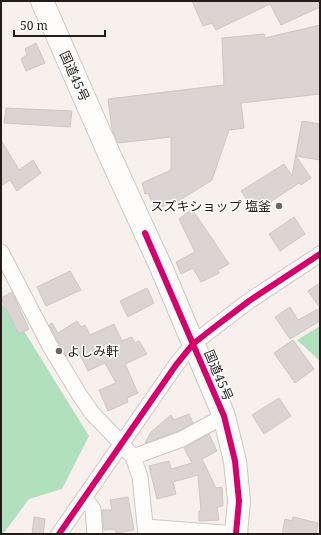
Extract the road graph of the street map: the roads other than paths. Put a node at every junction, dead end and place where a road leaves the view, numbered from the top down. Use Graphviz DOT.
graph roads {
  1 [pos="42,1"];
  2 [pos="1,252"];
  3 [pos="320,254"];
  4 [pos="193,344"];
  5 [pos="224,416"];
  6 [pos="121,443"];
  7 [pos="133,457"];
  8 [pos="84,497"];
  9 [pos="146,531"];
  10 [pos="59,534"];
  11 [pos="95,534"];
  12 [pos="236,534"];
  1 -- 4 [label="highway, 国道45号"];
  2 -- 6 [label="street"];
  3 -- 4 [label="street"];
  4 -- 5 [label="highway, 国道45号"];
  4 -- 6 [label="street"];
  5 -- 7 [label="street"];
  5 -- 12 [label="highway, 国道45号"];
  6 -- 7 [label="street"];
  6 -- 8 [label="street"];
  7 -- 9 [label="street"];
  8 -- 10 [label="street"];
  8 -- 11 [label="street"];
  9 -- 12 [label="street"];
}
